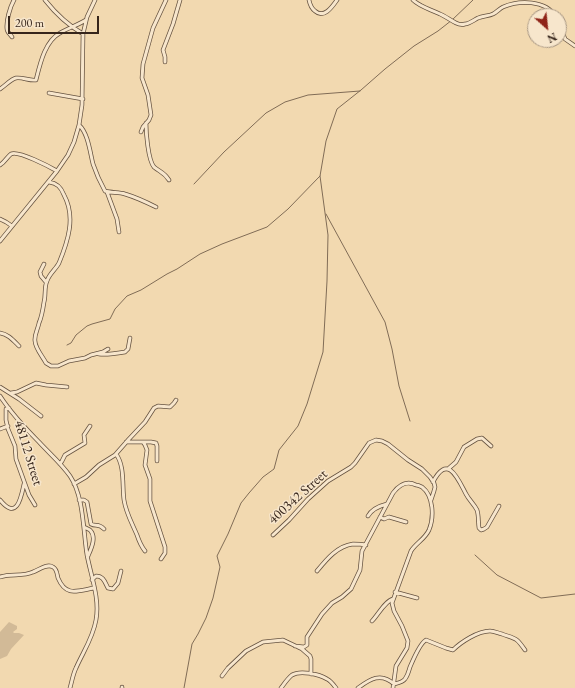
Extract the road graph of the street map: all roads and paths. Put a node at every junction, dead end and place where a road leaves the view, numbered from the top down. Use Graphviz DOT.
graph roads {
  1 [pos="14,0"];
  2 [pos="95,0"];
  3 [pos="166,0"];
  4 [pos="180,0"];
  5 [pos="308,0"];
  6 [pos="337,0"];
  7 [pos="413,0"];
  8 [pos="47,1"];
  9 [pos="547,8"];
  10 [pos="86,20"];
  11 [pos="72,28"];
  12 [pos="83,34"];
  13 [pos="12,37"];
  14 [pos="165,62"];
  15 [pos="0,89"];
  16 [pos="49,93"];
  17 [pos="82,99"];
  18 [pos="146,123"];
  19 [pos="79,125"];
  20 [pos="141,132"];
  21 [pos="0,165"];
  22 [pos="57,171"];
  23 [pos="169,180"];
  24 [pos="49,182"];
  25 [pos="107,192"];
  26 [pos="156,207"];
  27 [pos="0,219"];
  28 [pos="12,226"];
  29 [pos="119,232"];
  30 [pos="0,241"];
  31 [pos="44,264"];
  32 [pos="46,282"];
  33 [pos="0,333"];
  34 [pos="130,338"];
  35 [pos="19,346"];
  36 [pos="108,349"];
  37 [pos="98,354"];
  38 [pos="0,387"];
  39 [pos="67,387"];
  40 [pos="10,393"];
  41 [pos="0,396"];
  42 [pos="176,400"];
  43 [pos="8,408"];
  44 [pos="41,416"];
  45 [pos="8,426"];
  46 [pos="90,426"];
  47 [pos="0,429"];
  48 [pos="126,442"];
  49 [pos="143,442"];
  50 [pos="491,446"];
  51 [pos="116,454"];
  52 [pos="157,461"];
  53 [pos="60,464"];
  54 [pos="448,469"];
  55 [pos="25,482"];
  56 [pos="433,482"];
  57 [pos="74,484"];
  58 [pos="0,500"];
  59 [pos="79,500"];
  60 [pos="431,500"];
  61 [pos="387,504"];
  62 [pos="35,505"];
  63 [pos="499,506"];
  64 [pos="368,516"];
  65 [pos="380,517"];
  66 [pos="406,522"];
  67 [pos="84,527"];
  68 [pos="104,530"];
  69 [pos="273,535"];
  70 [pos="366,544"];
  71 [pos="146,551"];
  72 [pos="88,556"];
  73 [pos="161,559"];
  74 [pos="121,571"];
  75 [pos="317,571"];
  76 [pos="0,578"];
  77 [pos="92,580"];
  78 [pos="94,588"];
  79 [pos="396,592"];
  80 [pos="393,598"];
  81 [pos="416,598"];
  82 [pos="372,621"];
  83 [pos="295,646"];
  84 [pos="524,650"];
  85 [pos="311,674"];
  86 [pos="222,676"];
  87 [pos="394,686"];
  88 [pos="70,688"];
  89 [pos="281,688"];
  90 [pos="336,688"];
  91 [pos="358,688"];
  1 -- 13 [label="street"];
  2 -- 10 [label="street"];
  3 -- 18 [label="street"];
  4 -- 14 [label="street"];
  5 -- 6 [label="street"];
  7 -- 9 [label="street"];
  8 -- 11 [label="street"];
  10 -- 11 [label="street"];
  10 -- 12 [label="street"];
  11 -- 12 [label="street"];
  11 -- 15 [label="street"];
  12 -- 17 [label="street"];
  16 -- 17 [label="street"];
  17 -- 19 [label="street"];
  18 -- 20 [label="street"];
  18 -- 23 [label="street"];
  19 -- 22 [label="street"];
  19 -- 25 [label="street"];
  21 -- 22 [label="street"];
  22 -- 24 [label="street"];
  24 -- 28 [label="street"];
  24 -- 32 [label="street"];
  25 -- 26 [label="street"];
  25 -- 29 [label="street"];
  27 -- 28 [label="street"];
  28 -- 30 [label="street"];
  31 -- 32 [label="street"];
  32 -- 37 [label="street"];
  33 -- 35 [label="street"];
  34 -- 37 [label="street"];
  36 -- 37 [label="street"];
  38 -- 40 [label="street"];
  39 -- 40 [label="street"];
  40 -- 44 [label="street"];
  41 -- 43 [label="street"];
  42 -- 48 [label="street"];
  43 -- 45 [label="street, 48112 Street"];
  43 -- 53 [label="street"];
  45 -- 47 [label="street"];
  45 -- 55 [label="street, 48112 Street"];
  46 -- 53 [label="street"];
  48 -- 49 [label="street"];
  48 -- 51 [label="street"];
  49 -- 52 [label="street"];
  49 -- 73 [label="street"];
  50 -- 54 [label="street"];
  51 -- 57 [label="street"];
  51 -- 71 [label="street"];
  53 -- 57 [label="street"];
  54 -- 56 [label="street"];
  54 -- 63 [label="street"];
  55 -- 58 [label="street"];
  55 -- 62 [label="street, 48112 Street"];
  56 -- 60 [label="street"];
  56 -- 69 [label="street, 400342 Street"];
  57 -- 59 [label="street"];
  59 -- 67 [label="street"];
  59 -- 68 [label="street"];
  60 -- 61 [label="street"];
  60 -- 79 [label="street"];
  61 -- 64 [label="street"];
  61 -- 65 [label="street"];
  65 -- 66 [label="street"];
  65 -- 70 [label="street"];
  67 -- 72 [label="street"];
  67 -- 72 [label="street"];
  70 -- 75 [label="street"];
  70 -- 83 [label="street"];
  72 -- 77 [label="street"];
  74 -- 77 [label="street"];
  76 -- 78 [label="street"];
  77 -- 78 [label="street"];
  78 -- 88 [label="street"];
  79 -- 80 [label="street"];
  79 -- 81 [label="street"];
  80 -- 82 [label="street"];
  80 -- 87 [label="street"];
  83 -- 85 [label="street"];
  83 -- 86 [label="street"];
  84 -- 87 [label="street"];
  85 -- 89 [label="street"];
  85 -- 90 [label="street"];
  87 -- 91 [label="street"];
}
